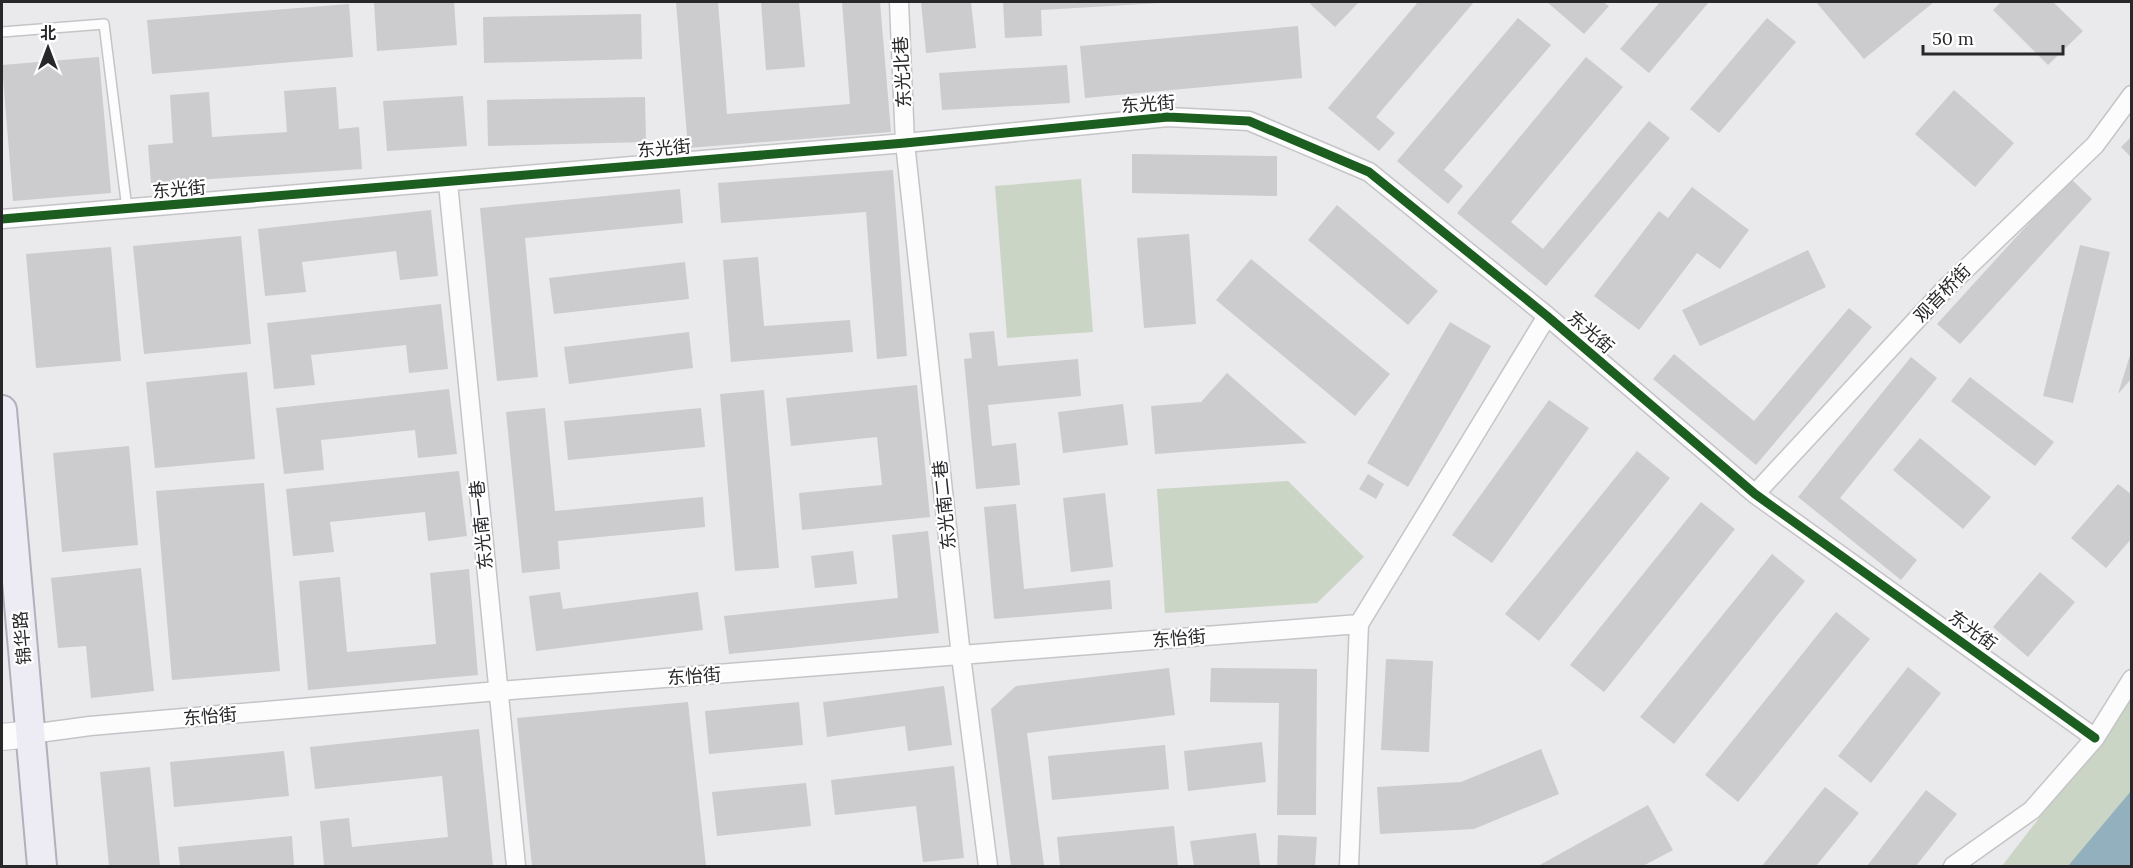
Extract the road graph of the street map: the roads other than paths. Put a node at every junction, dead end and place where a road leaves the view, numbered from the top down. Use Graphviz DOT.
graph roads {
  1 [pos="899,2"];
  2 [pos="2,32"];
  3 [pos="2132,95"];
  4 [pos="905,144"];
  5 [pos="448,183"];
  6 [pos="127,210"];
  7 [pos="2,219"];
  8 [pos="1547,316"];
  9 [pos="2,410"];
  10 [pos="1755,494"];
  11 [pos="1359,624"];
  12 [pos="961,656"];
  13 [pos="2132,679"];
  14 [pos="498,691"];
  15 [pos="31,734"];
  16 [pos="2,736"];
  17 [pos="2095,738"];
  18 [pos="42,867"];
  19 [pos="516,867"];
  20 [pos="988,867"];
  21 [pos="1349,867"];
  22 [pos="1953,867"];
  1 -- 4 [label="street, 东光北巷"];
  2 -- 6 [label="lane"];
  3 -- 10 [label="street, 观音桥街"];
  4 -- 5 [label="street, 东光街"];
  4 -- 8 [label="street, 东光街"];
  4 -- 12 [label="street, 东光南二巷"];
  5 -- 6 [label="street, 东光街"];
  5 -- 14 [label="street, 东光南一巷"];
  6 -- 7 [label="street, 东光街"];
  8 -- 10 [label="street, 东光街"];
  8 -- 11 [label="street"];
  9 -- 15 [label="main road, 锦华路"];
  10 -- 17 [label="street, 东光街"];
  11 -- 12 [label="street, 东怡街"];
  11 -- 21 [label="street"];
  12 -- 14 [label="street, 东怡街"];
  12 -- 20 [label="street, 东光南二巷"];
  13 -- 17 [label="street"];
  14 -- 15 [label="street, 东怡街"];
  14 -- 19 [label="street, 东光南一巷"];
  15 -- 16 [label="street"];
  15 -- 18 [label="main road, 锦华路"];
  17 -- 22 [label="street"];
}
